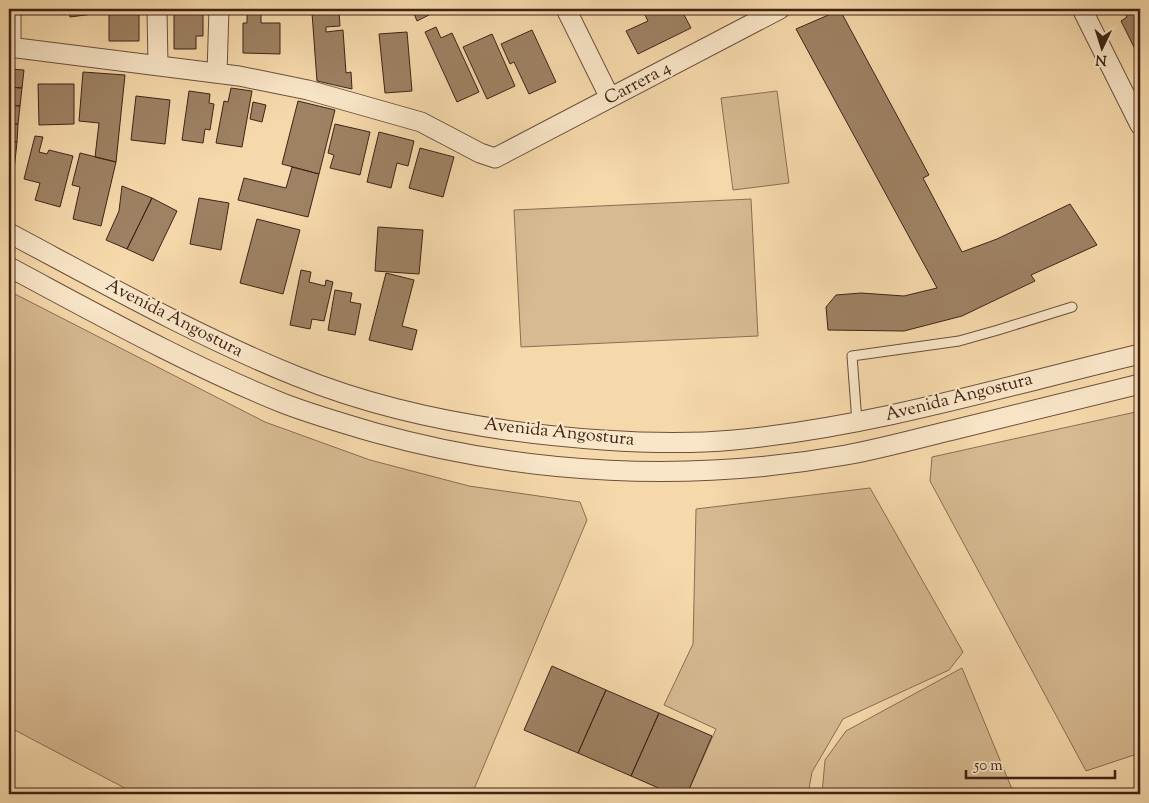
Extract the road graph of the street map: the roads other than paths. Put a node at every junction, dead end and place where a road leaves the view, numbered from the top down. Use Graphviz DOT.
graph roads {
  1 [pos="11,9"];
  2 [pos="157,9"];
  3 [pos="219,9"];
  4 [pos="566,9"];
  5 [pos="780,9"];
  6 [pos="1082,9"];
  7 [pos="10,47"];
  8 [pos="158,66"];
  9 [pos="217,73"];
  10 [pos="610,98"];
  11 [pos="1140,125"];
  12 [pos="9,233"];
  13 [pos="9,267"];
  14 [pos="1072,307"];
  15 [pos="1140,354"];
  16 [pos="1140,384"];
  17 [pos="857,422"];
  1 -- 7 [label="street"];
  2 -- 8 [label="street"];
  3 -- 9 [label="street"];
  4 -- 10 [label="street"];
  5 -- 10 [label="street, Carrera 4"];
  6 -- 11 [label="street"];
  7 -- 8 [label="street"];
  8 -- 9 [label="street"];
  9 -- 10 [label="street, Carrera 4"];
  12 -- 17 [label="street, Avenida Angostura"];
  13 -- 16 [label="street, Avenida Angostura"];
  14 -- 17 [label="lane"];
  15 -- 17 [label="street, Avenida Angostura"];
}
